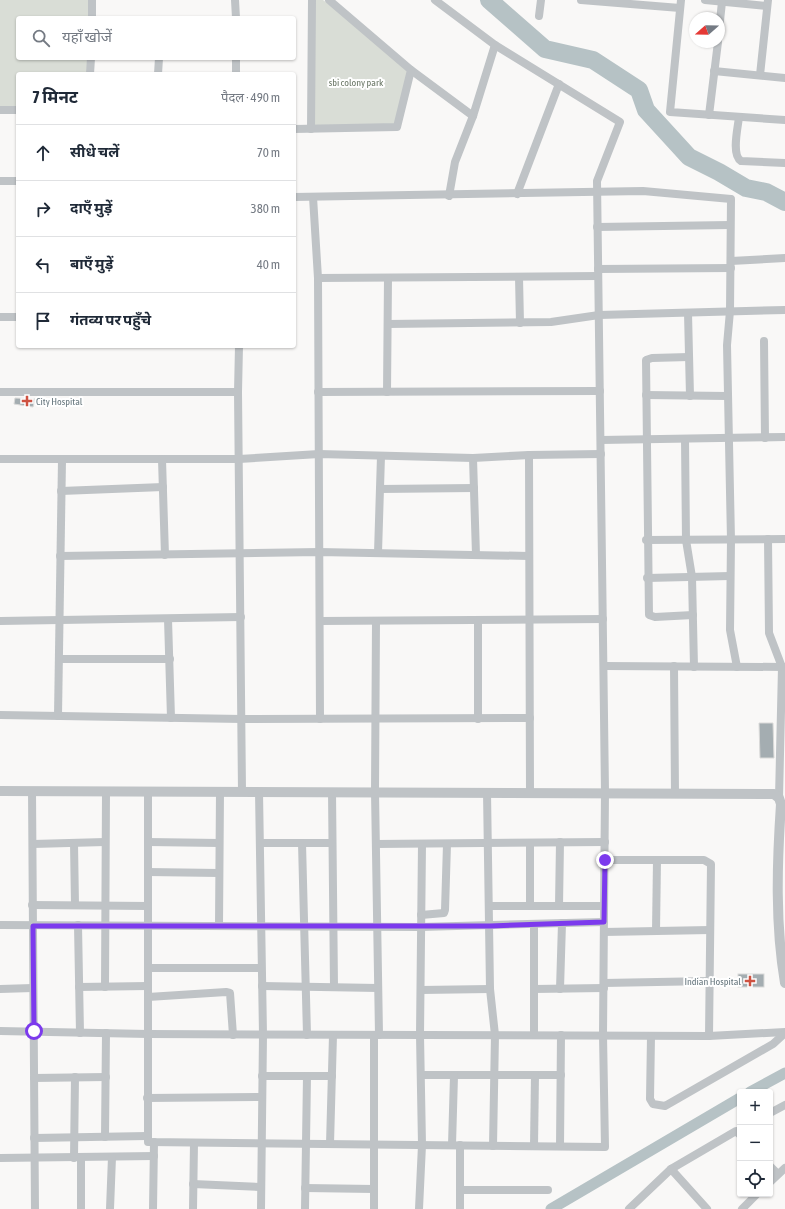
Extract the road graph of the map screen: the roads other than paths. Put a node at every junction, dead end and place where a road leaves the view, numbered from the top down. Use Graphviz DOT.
graph roads {
  1 [pos="92,0"];
  2 [pos="235,0"];
  3 [pos="312,0"];
  4 [pos="329,0"];
  5 [pos="435,0"];
  6 [pos="541,0"];
  7 [pos="581,0"];
  8 [pos="705,0"];
  9 [pos="627,2"];
  10 [pos="722,2"];
  11 [pos="768,3"];
  12 [pos="680,4"];
  13 [pos="721,12"];
  14 [pos="92,16"];
  15 [pos="236,16"];
  16 [pos="539,16"];
  17 [pos="495,45"];
  18 [pos="717,48"];
  19 [pos="91,60"];
  20 [pos="158,60"];
  21 [pos="236,60"];
  22 [pos="411,70"];
  23 [pos="714,71"];
  24 [pos="90,72"];
  25 [pos="158,72"];
  26 [pos="236,72"];
  27 [pos="760,75"];
  28 [pos="785,78"];
  29 [pos="559,84"];
  30 [pos="0,110"];
  31 [pos="16,110"];
  32 [pos="710,115"];
  33 [pos="473,116"];
  34 [pos="739,117"];
  35 [pos="785,120"];
  36 [pos="296,129"];
  37 [pos="311,129"];
  38 [pos="785,163"];
  39 [pos="16,181"];
  40 [pos="0,182"];
  41 [pos="597,192"];
  42 [pos="517,194"];
  43 [pos="449,196"];
  44 [pos="296,197"];
  45 [pos="313,197"];
  46 [pos="730,225"];
  47 [pos="597,227"];
  48 [pos="785,258"];
  49 [pos="731,264"];
  50 [pos="598,273"];
  51 [pos="519,277"];
  52 [pos="318,278"];
  53 [pos="388,278"];
  54 [pos="785,310"];
  55 [pos="730,311"];
  56 [pos="688,312"];
  57 [pos="599,315"];
  58 [pos="0,317"];
  59 [pos="16,317"];
  60 [pos="520,323"];
  61 [pos="388,324"];
  62 [pos="764,341"];
  63 [pos="240,348"];
  64 [pos="689,357"];
  65 [pos="600,391"];
  66 [pos="0,392"];
  67 [pos="238,392"];
  68 [pos="318,392"];
  69 [pos="387,392"];
  70 [pos="646,395"];
  71 [pos="690,396"];
  72 [pos="727,396"];
  73 [pos="785,437"];
  74 [pos="728,438"];
  75 [pos="765,438"];
  76 [pos="646,439"];
  77 [pos="685,439"];
  78 [pos="600,440"];
  79 [pos="319,454"];
  80 [pos="601,454"];
  81 [pos="530,455"];
  82 [pos="381,456"];
  83 [pos="473,458"];
  84 [pos="0,459"];
  85 [pos="162,459"];
  86 [pos="239,459"];
  87 [pos="62,460"];
  88 [pos="163,487"];
  89 [pos="474,488"];
  90 [pos="380,489"];
  91 [pos="61,491"];
  92 [pos="768,539"];
  93 [pos="785,539"];
  94 [pos="646,540"];
  95 [pos="686,540"];
  96 [pos="731,540"];
  97 [pos="319,552"];
  98 [pos="240,553"];
  99 [pos="378,553"];
  100 [pos="165,555"];
  101 [pos="476,555"];
  102 [pos="60,556"];
  103 [pos="530,556"];
  104 [pos="730,576"];
  105 [pos="692,577"];
  106 [pos="647,578"];
  107 [pos="692,615"];
  108 [pos="240,617"];
  109 [pos="168,619"];
  110 [pos="603,619"];
  111 [pos="58,620"];
  112 [pos="320,620"];
  113 [pos="478,620"];
  114 [pos="530,620"];
  115 [pos="0,621"];
  116 [pos="376,621"];
  117 [pos="60,659"];
  118 [pos="170,659"];
  119 [pos="604,666"];
  120 [pos="674,666"];
  121 [pos="694,667"];
  122 [pos="738,667"];
  123 [pos="783,667"];
  124 [pos="0,715"];
  125 [pos="58,716"];
  126 [pos="171,718"];
  127 [pos="478,718"];
  128 [pos="530,718"];
  129 [pos="242,719"];
  130 [pos="320,719"];
  131 [pos="375,719"];
  132 [pos="0,791"];
  133 [pos="32,791"];
  134 [pos="148,791"];
  135 [pos="106,792"];
  136 [pos="220,792"];
  137 [pos="242,792"];
  138 [pos="259,792"];
  139 [pos="332,792"];
  140 [pos="375,792"];
  141 [pos="487,792"];
  142 [pos="530,792"];
  143 [pos="606,792"];
  144 [pos="675,793"];
  145 [pos="779,798"];
  146 [pos="105,842"];
  147 [pos="148,842"];
  148 [pos="219,842"];
  149 [pos="560,842"];
  150 [pos="605,842"];
  151 [pos="74,843"];
  152 [pos="260,843"];
  153 [pos="302,843"];
  154 [pos="332,843"];
  155 [pos="530,843"];
  156 [pos="33,844"];
  157 [pos="376,844"];
  158 [pos="422,844"];
  159 [pos="447,844"];
  160 [pos="488,844"];
  161 [pos="605,860"];
  162 [pos="657,860"];
  163 [pos="148,872"];
  164 [pos="219,873"];
  165 [pos="782,891"];
  166 [pos="32,905"];
  167 [pos="74,905"];
  168 [pos="105,905"];
  169 [pos="148,906"];
  170 [pos="489,906"];
  171 [pos="530,906"];
  172 [pos="559,906"];
  173 [pos="604,906"];
  174 [pos="421,915"];
  175 [pos="604,922"];
  176 [pos="562,923"];
  177 [pos="148,924"];
  178 [pos="534,924"];
  179 [pos="0,925"];
  180 [pos="78,925"];
  181 [pos="105,925"];
  182 [pos="219,925"];
  183 [pos="33,926"];
  184 [pos="261,926"];
  185 [pos="305,926"];
  186 [pos="333,926"];
  187 [pos="377,926"];
  188 [pos="490,926"];
  189 [pos="421,927"];
  190 [pos="710,930"];
  191 [pos="656,931"];
  192 [pos="604,932"];
  193 [pos="148,968"];
  194 [pos="261,968"];
  195 [pos="710,981"];
  196 [pos="785,983"];
  197 [pos="148,986"];
  198 [pos="262,986"];
  199 [pos="305,986"];
  200 [pos="604,986"];
  201 [pos="105,987"];
  202 [pos="334,987"];
  203 [pos="33,988"];
  204 [pos="79,988"];
  205 [pos="378,988"];
  206 [pos="0,989"];
  207 [pos="490,989"];
  208 [pos="534,989"];
  209 [pos="560,989"];
  210 [pos="421,990"];
  211 [pos="148,997"];
  212 [pos="0,1031"];
  213 [pos="34,1031"];
  214 [pos="80,1032"];
  215 [pos="785,1032"];
  216 [pos="106,1033"];
  217 [pos="148,1034"];
  218 [pos="233,1035"];
  219 [pos="263,1035"];
  220 [pos="307,1035"];
  221 [pos="333,1035"];
  222 [pos="377,1035"];
  223 [pos="420,1035"];
  224 [pos="495,1035"];
  225 [pos="534,1035"];
  226 [pos="561,1035"];
  227 [pos="603,1035"];
  228 [pos="651,1036"];
  229 [pos="709,1036"];
  230 [pos="421,1075"];
  231 [pos="535,1075"];
  232 [pos="561,1075"];
  233 [pos="262,1076"];
  234 [pos="307,1076"];
  235 [pos="332,1076"];
  236 [pos="454,1076"];
  237 [pos="494,1076"];
  238 [pos="75,1077"];
  239 [pos="106,1077"];
  240 [pos="34,1078"];
  241 [pos="262,1097"];
  242 [pos="147,1098"];
  243 [pos="785,1105"];
  244 [pos="773,1111"];
  245 [pos="737,1133"];
  246 [pos="147,1136"];
  247 [pos="105,1137"];
  248 [pos="34,1138"];
  249 [pos="74,1138"];
  250 [pos="154,1142"];
  251 [pos="194,1143"];
  252 [pos="262,1144"];
  253 [pos="306,1144"];
  254 [pos="330,1144"];
  255 [pos="375,1144"];
  256 [pos="422,1145"];
  257 [pos="456,1145"];
  258 [pos="493,1146"];
  259 [pos="534,1146"];
  260 [pos="560,1146"];
  261 [pos="154,1156"];
  262 [pos="112,1157"];
  263 [pos="0,1158"];
  264 [pos="34,1158"];
  265 [pos="78,1158"];
  266 [pos="785,1168"];
  267 [pos="670,1169"];
  268 [pos="773,1169"];
  269 [pos="778,1174"];
  270 [pos="773,1179"];
  271 [pos="193,1184"];
  272 [pos="261,1187"];
  273 [pos="305,1188"];
  274 [pos="374,1188"];
  275 [pos="460,1190"];
  276 [pos="548,1190"];
  277 [pos="755,1197"];
  278 [pos="35,1209"];
  279 [pos="81,1209"];
  280 [pos="110,1209"];
  281 [pos="153,1209"];
  282 [pos="193,1209"];
  283 [pos="261,1209"];
  284 [pos="305,1209"];
  285 [pos="374,1209"];
  286 [pos="420,1209"];
  287 [pos="460,1209"];
  288 [pos="628,1209"];
  289 [pos="707,1209"];
  290 [pos="742,1209"];
  1 -- 14 [label="street"];
  2 -- 15 [label="street"];
  3 -- 37 [label="street"];
  4 -- 22 [label="street"];
  5 -- 17 [label="street"];
  6 -- 16 [label="street"];
  7 -- 9 [label="street"];
  8 -- 10 [label="street"];
  9 -- 12 [label="street"];
  10 -- 11 [label="street"];
  10 -- 13 [label="street"];
  11 -- 27 [label="street"];
  12 -- 32 [label="street"];
  17 -- 29 [label="street"];
  17 -- 33 [label="street"];
  18 -- 23 [label="street"];
  19 -- 24 [label="street"];
  20 -- 25 [label="street"];
  21 -- 26 [label="street"];
  22 -- 33 [label="street"];
  22 -- 37 [label="street"];
  23 -- 27 [label="street"];
  23 -- 32 [label="street"];
  27 -- 28 [label="street"];
  29 -- 41 [label="street"];
  29 -- 42 [label="street"];
  30 -- 31 [label="street"];
  32 -- 34 [label="street"];
  33 -- 43 [label="street"];
  34 -- 35 [label="street"];
  34 -- 38 [label="street"];
  36 -- 37 [label="street"];
  39 -- 40 [label="street"];
  41 -- 42 [label="street"];
  41 -- 46 [label="street"];
  41 -- 47 [label="street"];
  42 -- 43 [label="street"];
  43 -- 45 [label="street"];
  44 -- 45 [label="street"];
  45 -- 52 [label="street"];
  46 -- 47 [label="street"];
  46 -- 49 [label="street"];
  47 -- 50 [label="street"];
  48 -- 49 [label="street"];
  49 -- 50 [label="street"];
  49 -- 55 [label="street"];
  50 -- 51 [label="street"];
  50 -- 57 [label="street"];
  51 -- 53 [label="street"];
  51 -- 60 [label="street"];
  52 -- 53 [label="street"];
  52 -- 68 [label="street"];
  53 -- 61 [label="street"];
  54 -- 55 [label="street"];
  55 -- 56 [label="street"];
  55 -- 72 [label="street"];
  56 -- 57 [label="street"];
  56 -- 64 [label="street"];
  57 -- 60 [label="street"];
  57 -- 65 [label="street"];
  58 -- 59 [label="street"];
  60 -- 61 [label="street"];
  61 -- 69 [label="street"];
  62 -- 75 [label="street"];
  63 -- 67 [label="street"];
  64 -- 70 [label="street"];
  64 -- 71 [label="street"];
  65 -- 69 [label="street"];
  65 -- 78 [label="street"];
  66 -- 67 [label="street"];
  67 -- 86 [label="street"];
  68 -- 69 [label="street"];
  68 -- 79 [label="street"];
  70 -- 71 [label="street"];
  70 -- 76 [label="street"];
  71 -- 72 [label="street"];
  72 -- 74 [label="street"];
  73 -- 75 [label="street"];
  74 -- 75 [label="street"];
  74 -- 77 [label="street"];
  74 -- 96 [label="street"];
  76 -- 77 [label="street"];
  76 -- 78 [label="street"];
  76 -- 94 [label="street"];
  77 -- 95 [label="street"];
  78 -- 80 [label="street"];
  79 -- 82 [label="street"];
  79 -- 86 [label="street"];
  79 -- 97 [label="street"];
  80 -- 81 [label="street"];
  80 -- 110 [label="street"];
  81 -- 83 [label="street"];
  81 -- 103 [label="street"];
  82 -- 83 [label="street"];
  82 -- 90 [label="street"];
  83 -- 89 [label="street"];
  84 -- 87 [label="street"];
  85 -- 86 [label="street"];
  85 -- 87 [label="street"];
  85 -- 88 [label="street"];
  86 -- 98 [label="street"];
  87 -- 91 [label="street"];
  88 -- 91 [label="street"];
  88 -- 100 [label="street"];
  89 -- 90 [label="street"];
  89 -- 101 [label="street"];
  90 -- 99 [label="street"];
  91 -- 102 [label="street"];
  92 -- 93 [label="street"];
  92 -- 96 [label="street"];
  92 -- 123 [label="street"];
  94 -- 95 [label="street"];
  94 -- 106 [label="street"];
  95 -- 96 [label="street"];
  95 -- 105 [label="street"];
  96 -- 104 [label="street"];
  97 -- 98 [label="street"];
  97 -- 99 [label="street"];
  97 -- 112 [label="street"];
  98 -- 100 [label="street"];
  98 -- 108 [label="street"];
  99 -- 101 [label="street"];
  100 -- 102 [label="street"];
  101 -- 103 [label="street"];
  102 -- 111 [label="street"];
  103 -- 114 [label="street"];
  104 -- 105 [label="street"];
  104 -- 122 [label="street"];
  105 -- 106 [label="street"];
  105 -- 107 [label="street"];
  106 -- 107 [label="street"];
  107 -- 121 [label="street"];
  108 -- 109 [label="street"];
  108 -- 129 [label="street"];
  109 -- 111 [label="street"];
  109 -- 118 [label="street"];
  110 -- 114 [label="street"];
  110 -- 119 [label="street"];
  111 -- 115 [label="street"];
  111 -- 117 [label="street"];
  112 -- 116 [label="street"];
  112 -- 130 [label="street"];
  113 -- 114 [label="street"];
  113 -- 116 [label="street"];
  113 -- 127 [label="street"];
  114 -- 128 [label="street"];
  116 -- 131 [label="street"];
  117 -- 118 [label="street"];
  117 -- 125 [label="street"];
  118 -- 126 [label="street"];
  119 -- 120 [label="street"];
  119 -- 143 [label="street"];
  120 -- 121 [label="street"];
  120 -- 144 [label="street"];
  121 -- 122 [label="street"];
  122 -- 123 [label="street"];
  123 -- 145 [label="street"];
  124 -- 125 [label="street"];
  125 -- 126 [label="street"];
  126 -- 129 [label="street"];
  127 -- 128 [label="street"];
  127 -- 131 [label="street"];
  128 -- 142 [label="street"];
  129 -- 130 [label="street"];
  129 -- 137 [label="street"];
  130 -- 131 [label="street"];
  131 -- 140 [label="street"];
  132 -- 133 [label="street"];
  133 -- 135 [label="street"];
  133 -- 156 [label="street"];
  134 -- 135 [label="street"];
  134 -- 136 [label="street"];
  134 -- 147 [label="street"];
  135 -- 146 [label="street"];
  136 -- 137 [label="street"];
  136 -- 148 [label="street"];
  137 -- 138 [label="street"];
  138 -- 139 [label="street"];
  138 -- 152 [label="street"];
  139 -- 140 [label="street"];
  139 -- 154 [label="street"];
  140 -- 141 [label="street"];
  140 -- 157 [label="street"];
  141 -- 142 [label="street"];
  141 -- 160 [label="street"];
  142 -- 143 [label="street"];
  143 -- 144 [label="street"];
  143 -- 150 [label="street"];
  144 -- 145 [label="street"];
  145 -- 165 [label="street"];
  146 -- 151 [label="street"];
  146 -- 168 [label="street"];
  147 -- 148 [label="street"];
  147 -- 163 [label="street"];
  148 -- 164 [label="street"];
  149 -- 150 [label="street"];
  149 -- 155 [label="street"];
  149 -- 172 [label="street"];
  150 -- 161 [label="street"];
  151 -- 156 [label="street"];
  151 -- 167 [label="street"];
  152 -- 153 [label="street"];
  152 -- 184 [label="street"];
  153 -- 154 [label="street"];
  153 -- 185 [label="street"];
  154 -- 186 [label="street"];
  155 -- 160 [label="street"];
  155 -- 171 [label="street"];
  156 -- 166 [label="street"];
  157 -- 158 [label="street"];
  157 -- 187 [label="street"];
  158 -- 159 [label="street"];
  158 -- 174 [label="street"];
  159 -- 160 [label="street"];
  159 -- 174 [label="street"];
  160 -- 170 [label="street"];
  161 -- 162 [label="street"];
  161 -- 173 [label="street"];
  162 -- 190 [label="street"];
  162 -- 191 [label="street"];
  163 -- 164 [label="street"];
  163 -- 169 [label="street"];
  164 -- 182 [label="street"];
  165 -- 196 [label="street"];
  166 -- 167 [label="street"];
  166 -- 183 [label="street"];
  167 -- 168 [label="street"];
  168 -- 169 [label="street"];
  168 -- 181 [label="street"];
  169 -- 177 [label="street"];
  170 -- 171 [label="street"];
  170 -- 188 [label="street"];
  171 -- 172 [label="street"];
  172 -- 173 [label="street"];
  173 -- 175 [label="street"];
  174 -- 189 [label="street"];
  175 -- 176 [label="street"];
  175 -- 192 [label="street"];
  176 -- 178 [label="street"];
  176 -- 209 [label="street"];
  177 -- 181 [label="street"];
  177 -- 182 [label="street"];
  177 -- 193 [label="street"];
  178 -- 188 [label="street"];
  178 -- 208 [label="street"];
  179 -- 183 [label="street"];
  180 -- 181 [label="street"];
  180 -- 183 [label="street"];
  180 -- 204 [label="street"];
  181 -- 201 [label="street"];
  182 -- 184 [label="street"];
  183 -- 203 [label="street"];
  184 -- 185 [label="street"];
  184 -- 194 [label="street"];
  185 -- 186 [label="street"];
  185 -- 199 [label="street"];
  186 -- 187 [label="street"];
  186 -- 202 [label="street"];
  187 -- 189 [label="street"];
  187 -- 205 [label="street"];
  188 -- 189 [label="street"];
  188 -- 207 [label="street"];
  189 -- 210 [label="street"];
  190 -- 191 [label="street"];
  190 -- 195 [label="street"];
  191 -- 192 [label="street"];
  192 -- 200 [label="street"];
  193 -- 194 [label="street"];
  193 -- 197 [label="street"];
  194 -- 198 [label="street"];
  195 -- 200 [label="street"];
  195 -- 229 [label="street"];
  197 -- 201 [label="street"];
  197 -- 211 [label="street"];
  198 -- 199 [label="street"];
  198 -- 219 [label="street"];
  199 -- 202 [label="street"];
  199 -- 220 [label="street"];
  200 -- 209 [label="street"];
  200 -- 227 [label="street"];
  201 -- 204 [label="street"];
  202 -- 205 [label="street"];
  203 -- 206 [label="street"];
  203 -- 213 [label="street"];
  204 -- 214 [label="street"];
  205 -- 222 [label="street"];
  207 -- 210 [label="street"];
  207 -- 224 [label="street"];
  208 -- 209 [label="street"];
  208 -- 225 [label="street"];
  210 -- 223 [label="street"];
  211 -- 217 [label="street"];
  211 -- 218 [label="street"];
  212 -- 213 [label="street"];
  213 -- 214 [label="street"];
  213 -- 240 [label="street"];
  214 -- 216 [label="street"];
  215 -- 228 [label="street"];
  215 -- 229 [label="street"];
  216 -- 217 [label="street"];
  216 -- 239 [label="street"];
  217 -- 218 [label="street"];
  217 -- 242 [label="street"];
  218 -- 219 [label="street"];
  219 -- 220 [label="street"];
  219 -- 233 [label="street"];
  220 -- 221 [label="street"];
  221 -- 222 [label="street"];
  221 -- 235 [label="street"];
  222 -- 223 [label="street"];
  222 -- 255 [label="street"];
  223 -- 224 [label="street"];
  223 -- 230 [label="street"];
  224 -- 225 [label="street"];
  224 -- 237 [label="street"];
  225 -- 226 [label="street"];
  226 -- 227 [label="street"];
  226 -- 232 [label="street"];
  227 -- 228 [label="street"];
  227 -- 260 [label="street"];
  228 -- 229 [label="street"];
  230 -- 236 [label="street"];
  230 -- 256 [label="street"];
  231 -- 232 [label="street"];
  231 -- 237 [label="street"];
  231 -- 259 [label="street"];
  232 -- 260 [label="street"];
  233 -- 234 [label="street"];
  233 -- 241 [label="street"];
  234 -- 235 [label="street"];
  234 -- 253 [label="street"];
  235 -- 254 [label="street"];
  236 -- 237 [label="street"];
  236 -- 257 [label="street"];
  237 -- 258 [label="street"];
  238 -- 239 [label="street"];
  238 -- 240 [label="street"];
  238 -- 249 [label="street"];
  239 -- 247 [label="street"];
  240 -- 248 [label="street"];
  241 -- 242 [label="street"];
  241 -- 252 [label="street"];
  242 -- 246 [label="street"];
  243 -- 244 [label="street"];
  245 -- 267 [label="street"];
  246 -- 247 [label="street"];
  246 -- 250 [label="street"];
  247 -- 249 [label="street"];
  248 -- 249 [label="street"];
  248 -- 264 [label="street"];
  249 -- 265 [label="street"];
  250 -- 251 [label="street"];
  250 -- 261 [label="street"];
  251 -- 252 [label="street"];
  251 -- 271 [label="street"];
  252 -- 253 [label="street"];
  252 -- 272 [label="street"];
  253 -- 254 [label="street"];
  253 -- 273 [label="street"];
  254 -- 255 [label="street"];
  255 -- 256 [label="street"];
  255 -- 274 [label="street"];
  256 -- 257 [label="street"];
  256 -- 286 [label="street"];
  257 -- 258 [label="street"];
  257 -- 275 [label="street"];
  258 -- 259 [label="street"];
  259 -- 260 [label="street"];
  261 -- 262 [label="street"];
  261 -- 281 [label="street"];
  262 -- 265 [label="street"];
  262 -- 280 [label="street"];
  263 -- 264 [label="street"];
  264 -- 265 [label="street"];
  264 -- 278 [label="street"];
  265 -- 279 [label="street"];
  266 -- 269 [label="street"];
  267 -- 288 [label="street"];
  267 -- 289 [label="street"];
  268 -- 269 [label="street"];
  269 -- 270 [label="street"];
  271 -- 272 [label="street"];
  271 -- 282 [label="street"];
  272 -- 283 [label="street"];
  273 -- 274 [label="street"];
  273 -- 284 [label="street"];
  274 -- 285 [label="street"];
  275 -- 276 [label="street"];
  275 -- 287 [label="street"];
  277 -- 290 [label="street"];
}
